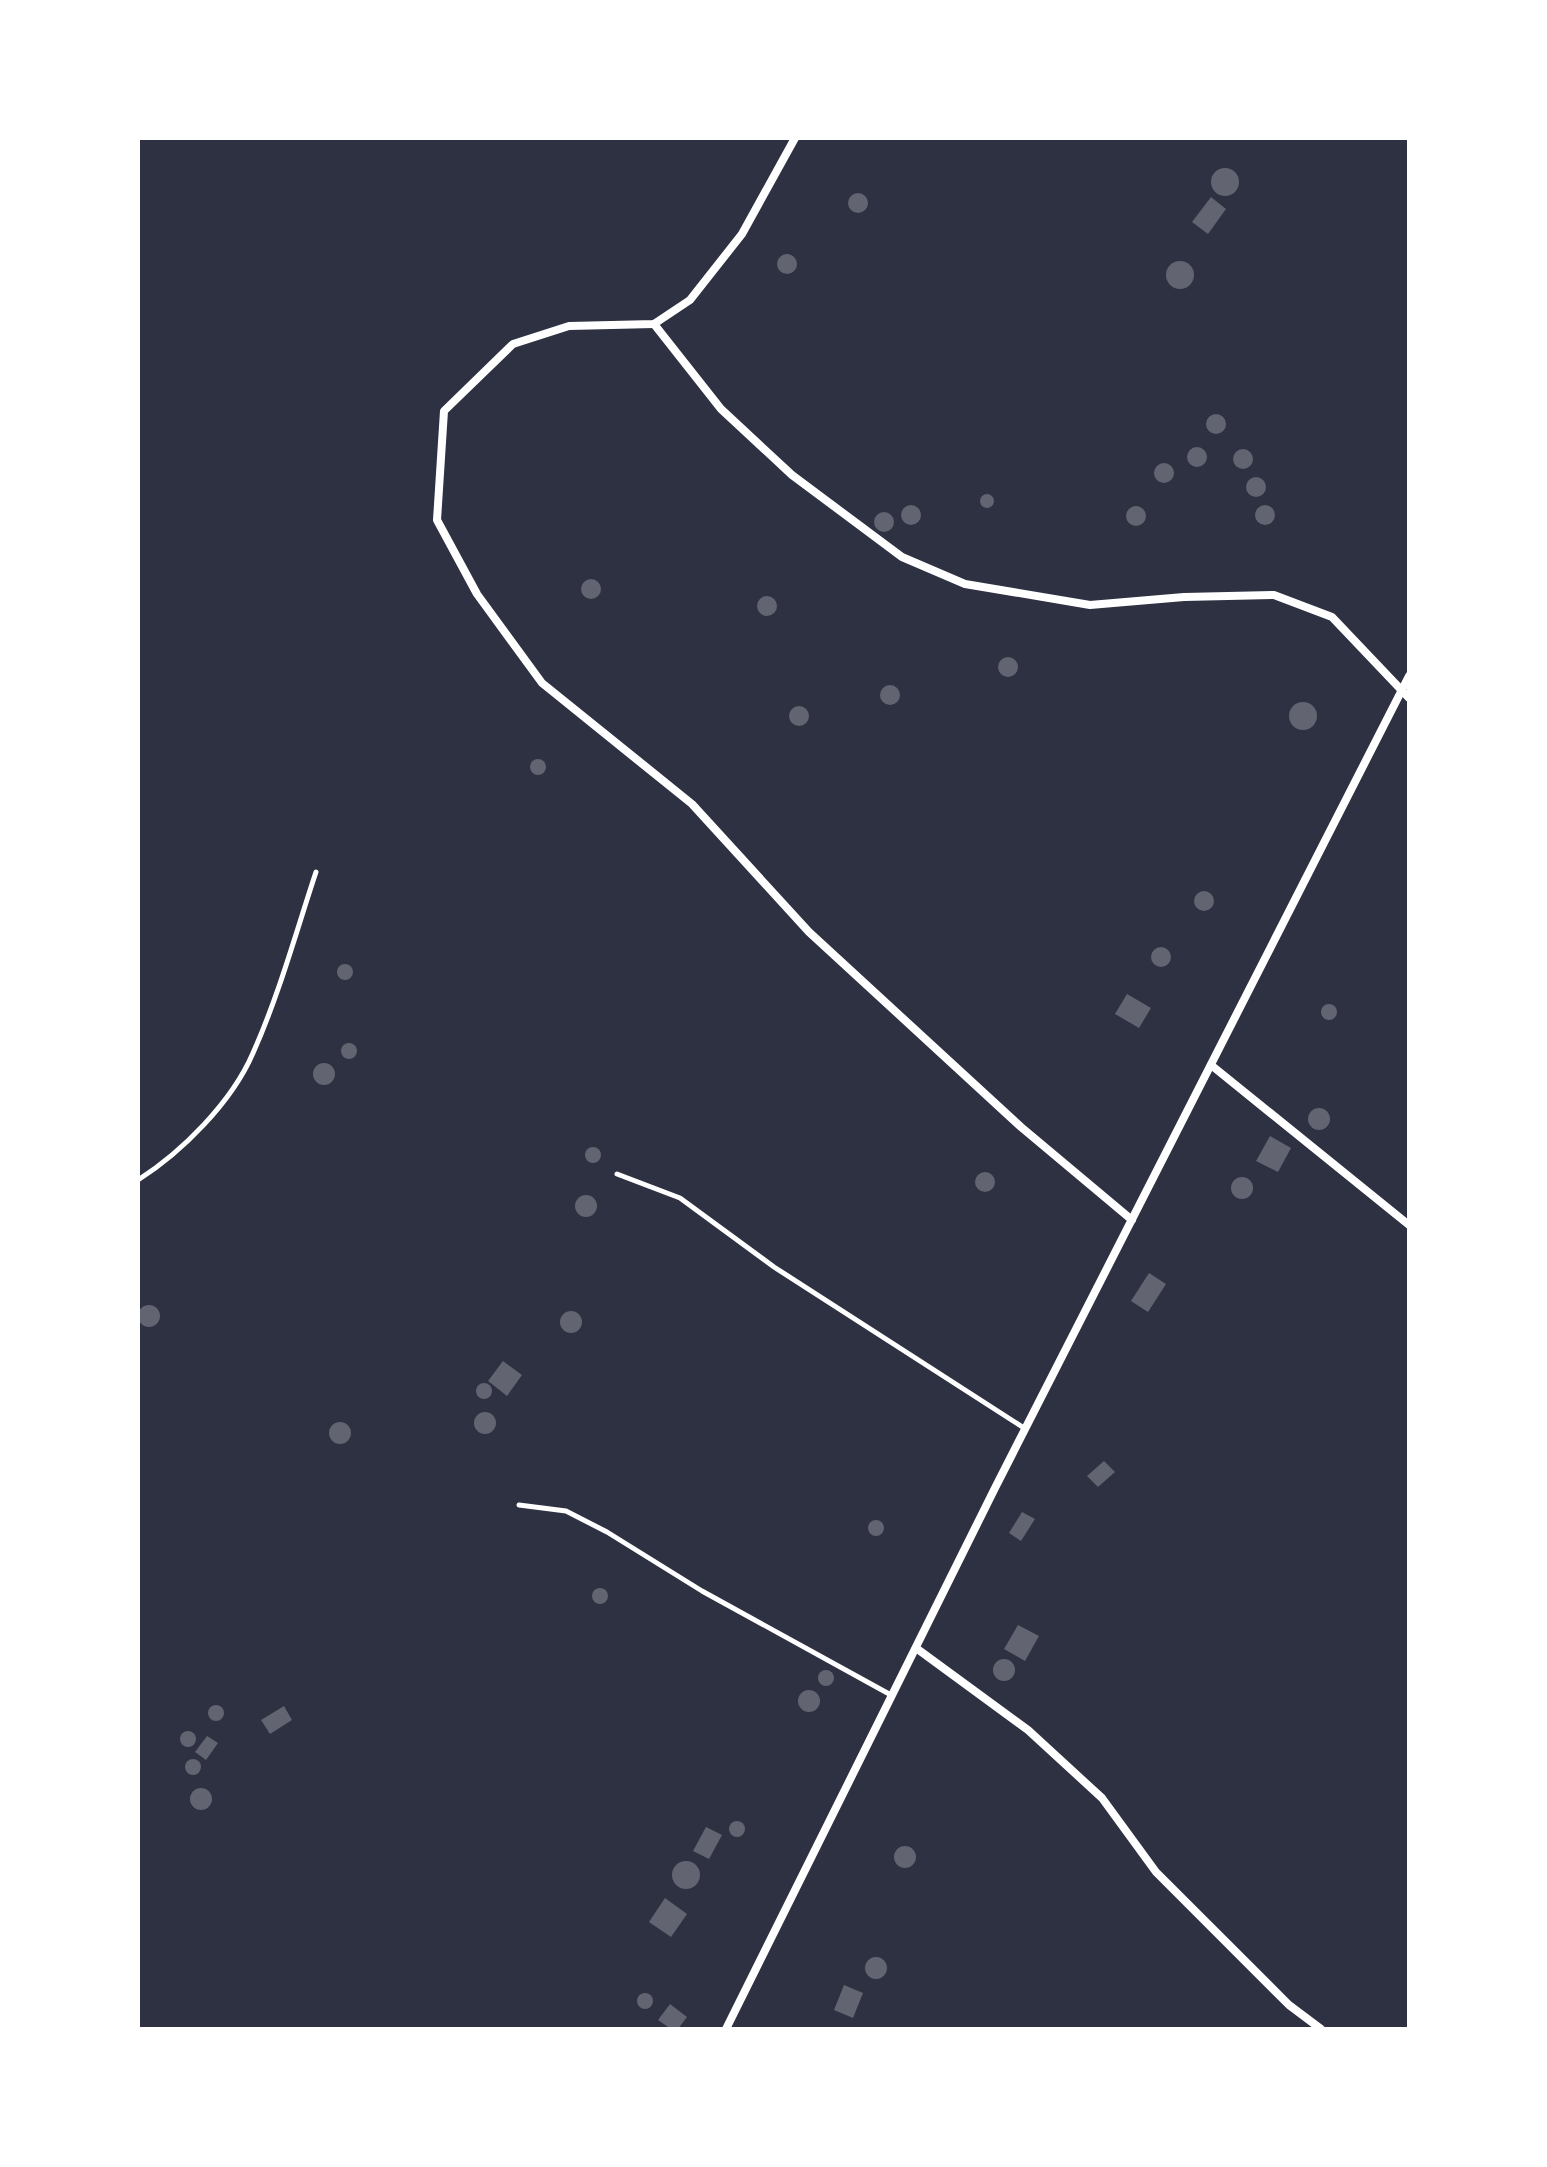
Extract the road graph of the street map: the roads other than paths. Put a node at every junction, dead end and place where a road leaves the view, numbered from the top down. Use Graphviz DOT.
graph roads {
  1 [pos="795,138"];
  2 [pos="654,324"];
  3 [pos="1409,676"];
  4 [pos="1406,694"];
  5 [pos="316,872"];
  6 [pos="1211,1065"];
  7 [pos="617,1174"];
  8 [pos="138,1180"];
  9 [pos="1132,1220"];
  10 [pos="1409,1225"];
  11 [pos="1025,1429"];
  12 [pos="519,1505"];
  13 [pos="916,1648"];
  14 [pos="892,1695"];
  15 [pos="726,2029"];
  16 [pos="1321,2029"];
  1 -- 2 [label="street"];
  2 -- 4 [label="street"];
  2 -- 9 [label="street"];
  3 -- 4 [label="street"];
  4 -- 6 [label="street"];
  5 -- 8 [label="lane"];
  6 -- 9 [label="street"];
  6 -- 10 [label="street"];
  7 -- 11 [label="lane"];
  9 -- 11 [label="street"];
  11 -- 13 [label="street"];
  12 -- 14 [label="lane"];
  13 -- 14 [label="street"];
  13 -- 16 [label="street"];
  14 -- 15 [label="street"];
}
